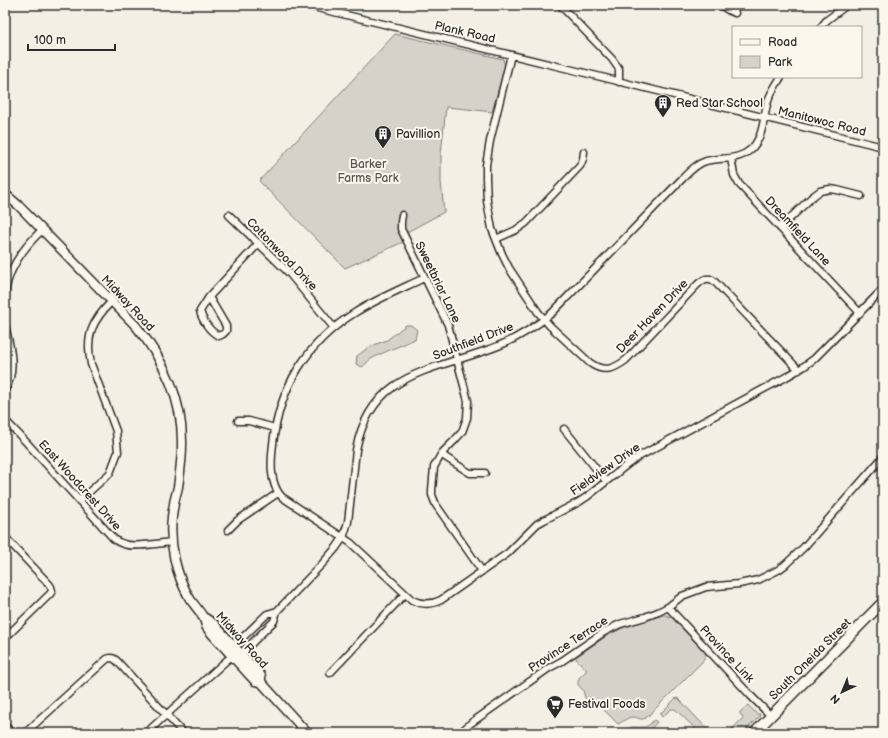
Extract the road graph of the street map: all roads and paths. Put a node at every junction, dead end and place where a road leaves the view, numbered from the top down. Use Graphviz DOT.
graph roads {
  1 [pos="305,5"];
  2 [pos="560,5"];
  3 [pos="720,5"];
  4 [pos="845,6"];
  5 [pos="735,14"];
  6 [pos="822,26"];
  7 [pos="511,55"];
  8 [pos="780,78"];
  9 [pos="619,82"];
  10 [pos="764,118"];
  11 [pos="883,148"];
  12 [pos="584,152"];
  13 [pos="732,158"];
  14 [pos="5,194"];
  15 [pos="861,196"];
  16 [pos="229,215"];
  17 [pos="402,215"];
  18 [pos="780,228"];
  19 [pos="42,230"];
  20 [pos="496,239"];
  21 [pos="259,243"];
  22 [pos="7,275"];
  23 [pos="424,278"];
  24 [pos="883,289"];
  25 [pos="5,294"];
  26 [pos="209,298"];
  27 [pos="112,301"];
  28 [pos="860,313"];
  29 [pos="544,320"];
  30 [pos="5,325"];
  31 [pos="334,328"];
  32 [pos="457,360"];
  33 [pos="799,370"];
  34 [pos="5,390"];
  35 [pos="5,420"];
  36 [pos="238,421"];
  37 [pos="275,428"];
  38 [pos="564,429"];
  39 [pos="442,454"];
  40 [pos="883,457"];
  41 [pos="485,473"];
  42 [pos="606,481"];
  43 [pos="278,493"];
  44 [pos="79,501"];
  45 [pos="228,530"];
  46 [pos="5,537"];
  47 [pos="343,538"];
  48 [pos="172,542"];
  49 [pos="482,571"];
  50 [pos="405,594"];
  51 [pos="883,602"];
  52 [pos="668,607"];
  53 [pos="277,611"];
  54 [pos="202,616"];
  55 [pos="5,638"];
  56 [pos="234,646"];
  57 [pos="241,654"];
  58 [pos="232,656"];
  59 [pos="330,673"];
  60 [pos="261,682"];
  61 [pos="166,715"];
  62 [pos="771,716"];
  63 [pos="5,726"];
  64 [pos="12,733"];
  65 [pos="25,733"];
  66 [pos="146,733"];
  67 [pos="183,733"];
  68 [pos="307,733"];
  69 [pos="460,733"];
  70 [pos="754,733"];
  1 -- 7 [label="street, Plank Road"];
  2 -- 9 [label="street"];
  3 -- 5 [label="street"];
  4 -- 6 [label="street"];
  7 -- 9 [label="street, Plank Road"];
  7 -- 20 [label="street, Deer Haven Drive"];
  8 -- 10 [label="street, Southfield Drive"];
  9 -- 10 [label="street, Manitowoc Road"];
  10 -- 11 [label="street, Manitowoc Road"];
  10 -- 13 [label="street, Southfield Drive"];
  12 -- 20 [label="street"];
  13 -- 18 [label="street, Dreamfield Lane"];
  13 -- 29 [label="street, Southfield Drive"];
  14 -- 19 [label="main road, Midway Road"];
  15 -- 18 [label="street"];
  16 -- 21 [label="street, Cottonwood Drive"];
  17 -- 23 [label="street, Sweetbriar Lane"];
  18 -- 28 [label="street, Dreamfield Lane"];
  19 -- 22 [label="street"];
  19 -- 27 [label="main road, Midway Road"];
  20 -- 29 [label="street, Deer Haven Drive"];
  21 -- 26 [label="street"];
  21 -- 31 [label="street, Cottonwood Drive"];
  22 -- 25 [label="street"];
  23 -- 31 [label="street"];
  23 -- 32 [label="street, Sweetbriar Lane"];
  24 -- 28 [label="street, Fieldview Drive"];
  26 -- 26 [label="street"];
  27 -- 44 [label="street"];
  27 -- 48 [label="main road, Midway Road"];
  28 -- 33 [label="street, Fieldview Drive"];
  29 -- 32 [label="street, Southfield Drive"];
  29 -- 33 [label="street, Deer Haven Drive"];
  30 -- 34 [label="street"];
  31 -- 37 [label="street"];
  32 -- 39 [label="street, Sweetbriar Lane"];
  32 -- 47 [label="street, Southfield Drive"];
  33 -- 42 [label="street, Fieldview Drive"];
  35 -- 44 [label="street, East Woodcrest Drive"];
  36 -- 37 [label="street"];
  37 -- 43 [label="street"];
  38 -- 42 [label="street"];
  39 -- 41 [label="street"];
  39 -- 49 [label="street, Sweetbriar Lane"];
  40 -- 52 [label="street, Province Terrace"];
  42 -- 49 [label="street, Fieldview Drive"];
  43 -- 45 [label="street"];
  43 -- 47 [label="street, Fieldview Drive"];
  44 -- 48 [label="street, East Woodcrest Drive"];
  46 -- 55 [label="street"];
  47 -- 50 [label="street, Fieldview Drive"];
  47 -- 53 [label="street, Southfield Drive"];
  48 -- 54 [label="main road, Midway Road"];
  49 -- 50 [label="street, Fieldview Drive"];
  50 -- 59 [label="street"];
  51 -- 62 [label="highway, South Oneida Street"];
  52 -- 62 [label="street, Province Link"];
  52 -- 69 [label="street, Province Terrace"];
  53 -- 56 [label="street, Southfield Drive"];
  53 -- 57 [label="street, Southfield Drive"];
  54 -- 56 [label="main road, Midway Road"];
  54 -- 58 [label="main road, Midway Road"];
  56 -- 57 [label="main road, Midway Road"];
  56 -- 58 [label="street"];
  57 -- 58 [label="street"];
  57 -- 60 [label="main road, Midway Road"];
  58 -- 60 [label="main road, Midway Road"];
  58 -- 61 [label="street"];
  60 -- 68 [label="main road, Midway Road"];
  61 -- 65 [label="street"];
  61 -- 66 [label="street"];
  61 -- 67 [label="street"];
  62 -- 70 [label="highway, South Oneida Street"];
  63 -- 64 [label="street"];
}
